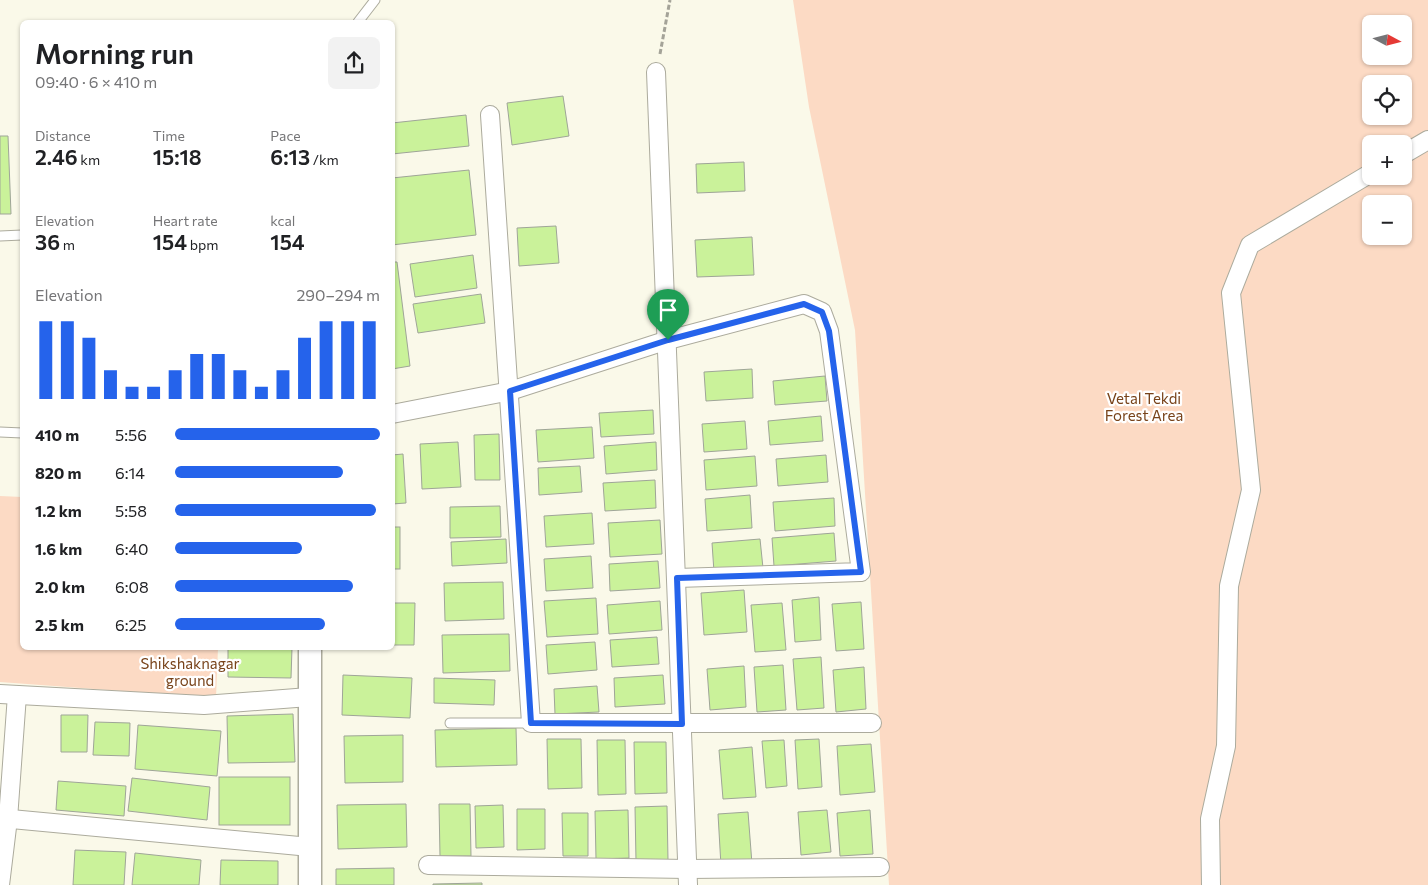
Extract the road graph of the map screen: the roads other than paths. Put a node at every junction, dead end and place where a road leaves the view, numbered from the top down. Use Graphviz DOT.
graph roads {
  1 [pos="375,0"];
  2 [pos="360,20"];
  3 [pos="656,72"];
  4 [pos="490,115"];
  5 [pos="1428,140"];
  6 [pos="1412,149"];
  7 [pos="1362,178"];
  8 [pos="20,235"];
  9 [pos="0,236"];
  10 [pos="668,340"];
  11 [pos="510,391"];
  12 [pos="395,413"];
  13 [pos="0,432"];
  14 [pos="20,433"];
  15 [pos="677,578"];
  16 [pos="310,650"];
  17 [pos="8,695"];
  18 [pos="309,697"];
  19 [pos="450,723"];
  20 [pos="531,723"];
  21 [pos="872,723"];
  22 [pos="682,724"];
  23 [pos="4,819"];
  24 [pos="310,847"];
  25 [pos="428,865"];
  26 [pos="880,867"];
  27 [pos="688,877"];
  28 [pos="0,885"];
  29 [pos="310,885"];
  30 [pos="1211,885"];
  1 -- 2 [label="lane"];
  3 -- 10 [label="street"];
  4 -- 11 [label="street"];
  5 -- 6 [label="street"];
  7 -- 30 [label="street"];
  8 -- 9 [label="lane"];
  10 -- 11 [label="street"];
  10 -- 15 [label="street"];
  10 -- 15 [label="street"];
  11 -- 12 [label="street"];
  11 -- 20 [label="street"];
  13 -- 14 [label="lane"];
  15 -- 22 [label="street"];
  16 -- 18 [label="street"];
  17 -- 18 [label="street"];
  17 -- 23 [label="street"];
  18 -- 24 [label="street"];
  19 -- 20 [label="lane"];
  20 -- 22 [label="street"];
  21 -- 22 [label="street"];
  22 -- 27 [label="street"];
  23 -- 24 [label="street"];
  23 -- 28 [label="street"];
  24 -- 29 [label="street"];
  25 -- 27 [label="street"];
  26 -- 27 [label="street"];
}
